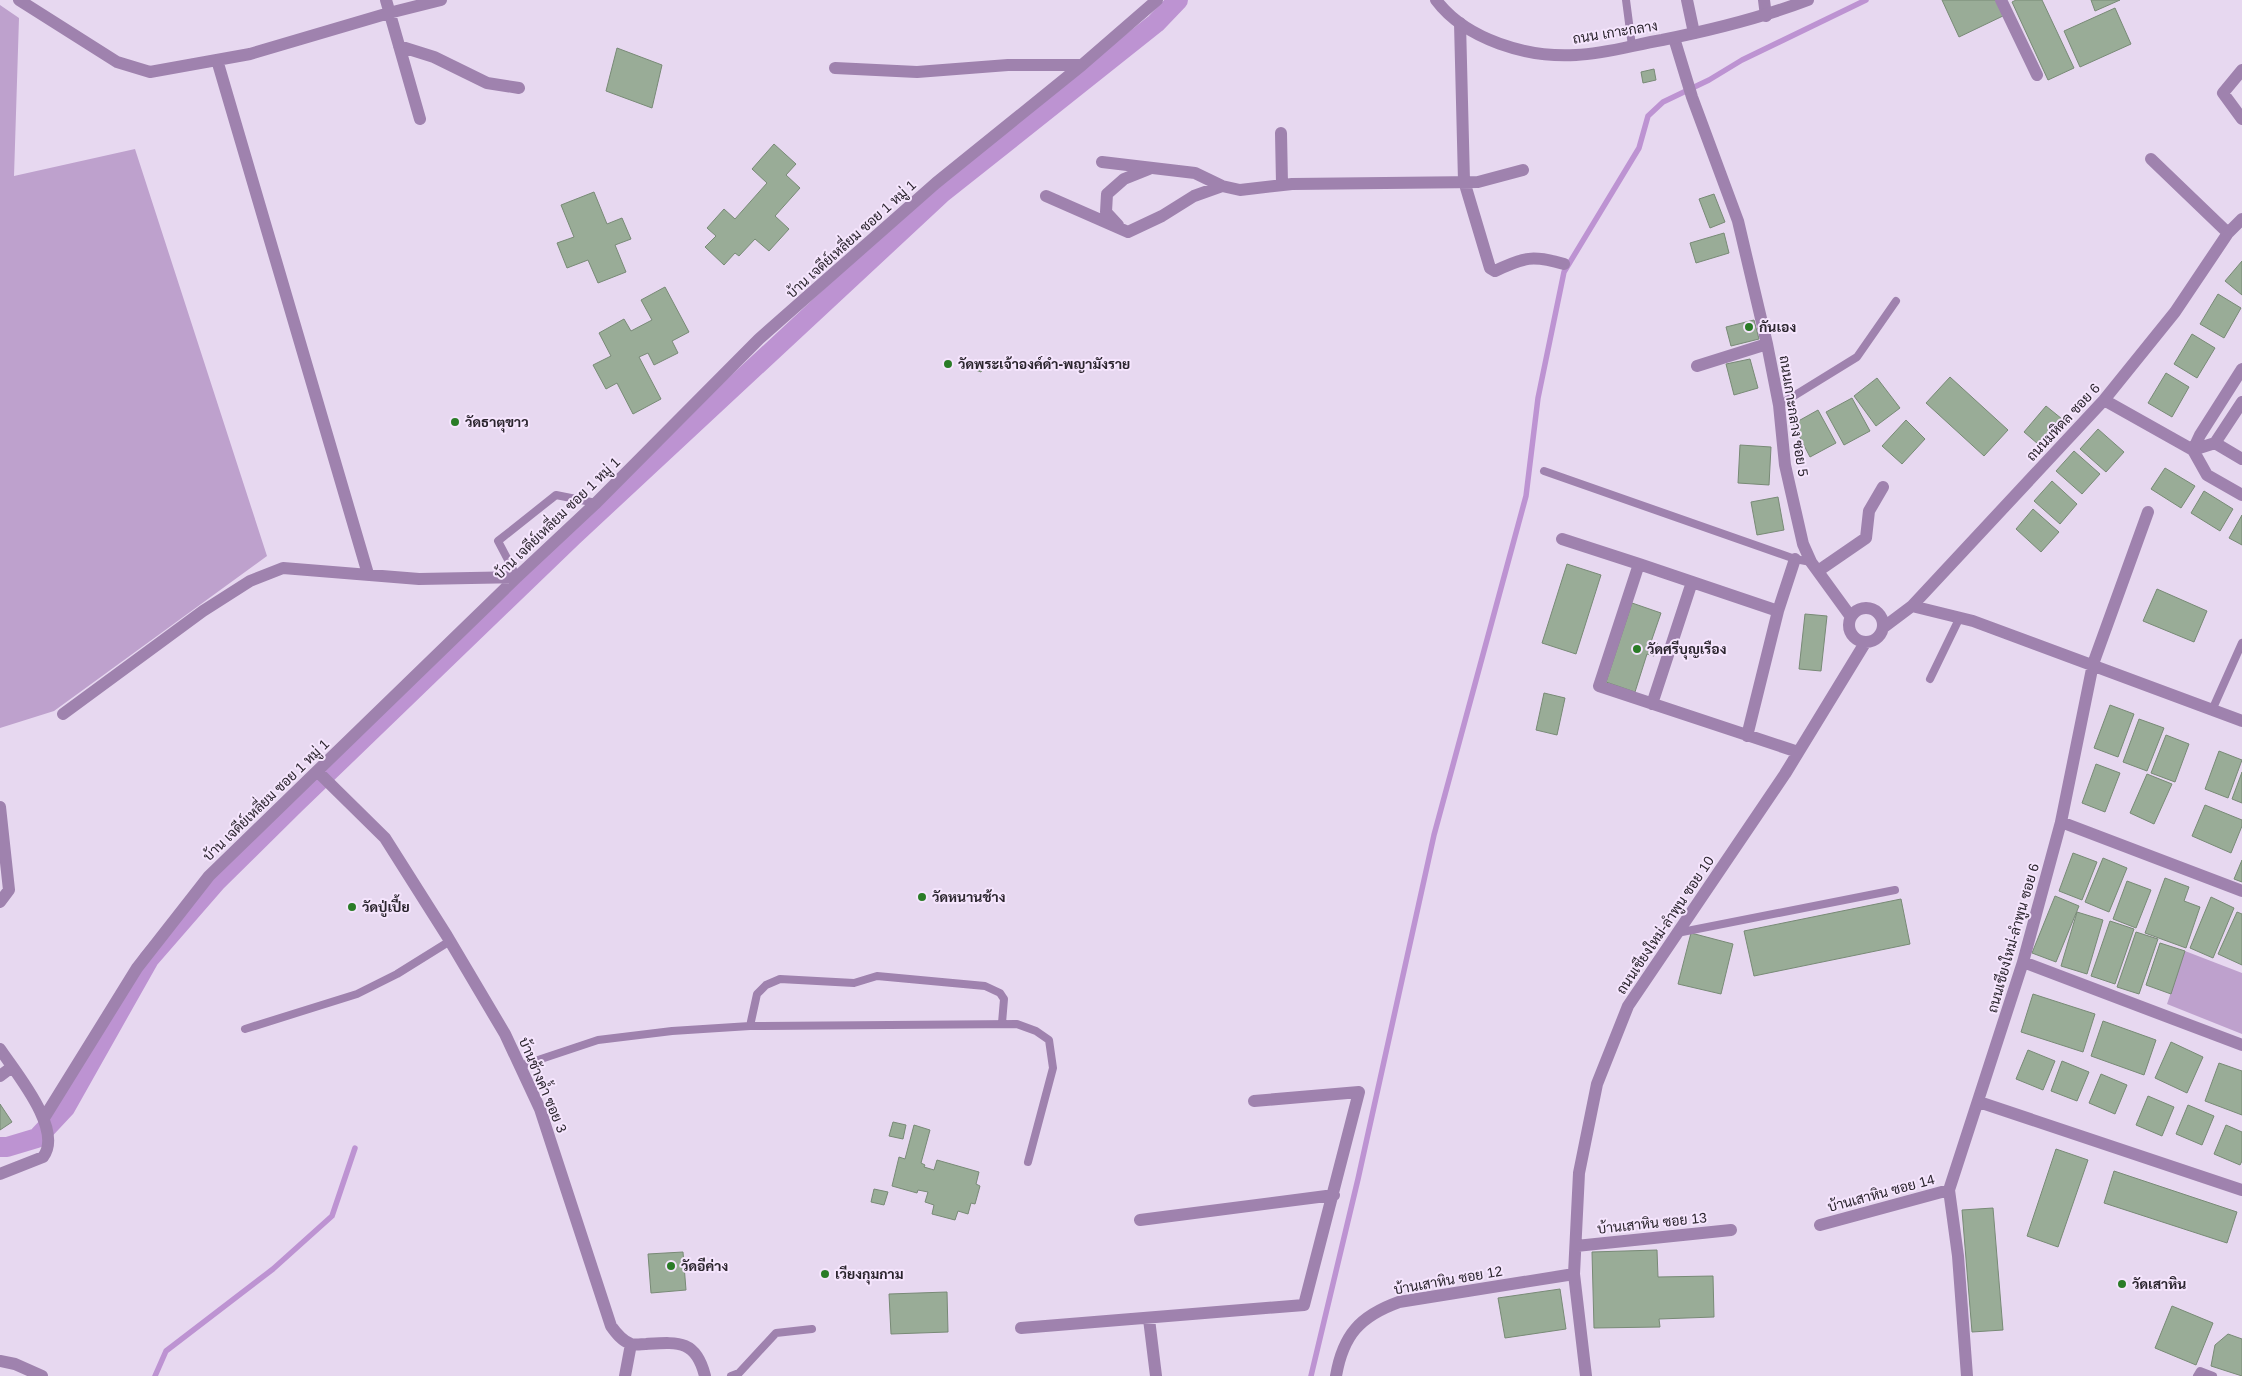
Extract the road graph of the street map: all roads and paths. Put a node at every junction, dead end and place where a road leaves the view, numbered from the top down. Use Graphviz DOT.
graph roads {
  1 [pos="19,0"];
  2 [pos="386,0"];
  3 [pos="441,0"];
  4 [pos="1157,0"];
  5 [pos="1436,0"];
  6 [pos="1626,0"];
  7 [pos="1687,0"];
  8 [pos="1764,0"];
  9 [pos="1808,0"];
  10 [pos="2001,0"];
  11 [pos="389,13"];
  12 [pos="1766,16"];
  13 [pos="1460,23"];
  14 [pos="1694,33"];
  15 [pos="1674,38"];
  16 [pos="399,46"];
  17 [pos="1632,46"];
  18 [pos="217,60"];
  19 [pos="1082,65"];
  20 [pos="835,68"];
  21 [pos="2242,70"];
  22 [pos="2036,75"];
  23 [pos="519,88"];
  24 [pos="420,119"];
  25 [pos="2242,119"];
  26 [pos="1280,133"];
  27 [pos="2151,159"];
  28 [pos="1102,162"];
  29 [pos="1152,168"];
  30 [pos="1523,170"];
  31 [pos="1464,181"];
  32 [pos="1282,184"];
  33 [pos="1222,186"];
  34 [pos="1046,196"];
  35 [pos="2242,219"];
  36 [pos="1121,228"];
  37 [pos="2228,233"];
  38 [pos="1564,264"];
  39 [pos="1896,301"];
  40 [pos="1767,344"];
  41 [pos="1698,366"];
  42 [pos="2242,369"];
  43 [pos="2104,400"];
  44 [pos="2242,402"];
  45 [pos="1779,405"];
  46 [pos="2215,443"];
  47 [pos="2193,450"];
  48 [pos="2242,459"];
  49 [pos="1544,471"];
  50 [pos="1883,487"];
  51 [pos="2242,495"];
  52 [pos="596,503"];
  53 [pos="2148,512"];
  54 [pos="1562,539"];
  55 [pos="1795,559"];
  56 [pos="1639,564"];
  57 [pos="1814,567"];
  58 [pos="368,574"];
  59 [pos="517,577"];
  60 [pos="1692,582"];
  61 [pos="1912,606"];
  62 [pos="1778,611"];
  63 [pos="1851,617"];
  64 [pos="1960,617"];
  65 [pos="1884,627"];
  66 [pos="1865,643"];
  67 [pos="2242,643"];
  68 [pos="2093,664"];
  69 [pos="1930,680"];
  70 [pos="1652,704"];
  71 [pos="2213,708"];
  72 [pos="63,714"];
  73 [pos="2242,721"];
  74 [pos="1747,736"];
  75 [pos="1798,752"];
  76 [pos="323,777"];
  77 [pos="0,807"];
  78 [pos="2060,822"];
  79 [pos="1895,890"];
  80 [pos="2242,891"];
  81 [pos="0,902"];
  82 [pos="1677,933"];
  83 [pos="450,941"];
  84 [pos="2023,962"];
  85 [pos="1002,1023"];
  86 [pos="750,1026"];
  87 [pos="245,1029"];
  88 [pos="2242,1045"];
  89 [pos="0,1049"];
  90 [pos="520,1066"];
  91 [pos="12,1067"];
  92 [pos="0,1076"];
  93 [pos="1254,1101"];
  94 [pos="1979,1102"];
  95 [pos="46,1126"];
  96 [pos="1028,1162"];
  97 [pos="0,1174"];
  98 [pos="1949,1190"];
  99 [pos="2242,1190"];
  100 [pos="1334,1195"];
  101 [pos="1140,1220"];
  102 [pos="1820,1225"];
  103 [pos="1731,1230"];
  104 [pos="1576,1246"];
  105 [pos="1574,1274"];
  106 [pos="1149,1319"];
  107 [pos="1021,1328"];
  108 [pos="812,1329"];
  109 [pos="632,1344"];
  110 [pos="0,1361"];
  111 [pos="42,1376"];
  112 [pos="625,1376"];
  113 [pos="705,1376"];
  114 [pos="731,1376"];
  115 [pos="1156,1376"];
  116 [pos="1336,1376"];
  117 [pos="1586,1376"];
  118 [pos="1967,1376"];
  119 [pos="2197,1376"];
  120 [pos="2213,1376"];
  1 -- 18 [label="street"];
  2 -- 11 [label="street"];
  3 -- 11 [label="street"];
  4 -- 19 [label="street, บ้าน เจดีย์เหลี่ยม ซอย 1 หมู่ 1"];
  5 -- 13 [label="street, ถนน เกาะกลาง"];
  6 -- 17 [label="lane"];
  7 -- 14 [label="street"];
  8 -- 12 [label="street"];
  9 -- 12 [label="street, ถนน เกาะกลาง"];
  10 -- 22 [label="street"];
  11 -- 16 [label="street"];
  11 -- 18 [label="street"];
  12 -- 14 [label="street, ถนน เกาะกลาง"];
  13 -- 17 [label="street, ถนน เกาะกลาง"];
  13 -- 31 [label="street"];
  14 -- 15 [label="street, ถนน เกาะกลาง"];
  15 -- 17 [label="street, ถนน เกาะกลาง"];
  15 -- 40 [label="street, ถนนเกาะกลาง ซอย 5"];
  16 -- 23 [label="street"];
  16 -- 24 [label="street"];
  18 -- 58 [label="street"];
  19 -- 20 [label="street"];
  19 -- 52 [label="street, บ้าน เจดีย์เหลี่ยม ซอย 1 หมู่ 1"];
  21 -- 25 [label="street"];
  26 -- 32 [label="street"];
  27 -- 37 [label="street"];
  28 -- 29 [label="street"];
  29 -- 33 [label="street"];
  29 -- 36 [label="street"];
  30 -- 31 [label="street"];
  31 -- 32 [label="street"];
  31 -- 38 [label="street"];
  32 -- 33 [label="street"];
  33 -- 36 [label="street"];
  34 -- 36 [label="street"];
  35 -- 37 [label="street, ถนนมหิดล ซอย 6"];
  37 -- 43 [label="street, ถนนมหิดล ซอย 6"];
  39 -- 45 [label="lane"];
  40 -- 41 [label="street"];
  40 -- 45 [label="street, ถนนเกาะกลาง ซอย 5"];
  42 -- 47 [label="street"];
  43 -- 47 [label="street"];
  43 -- 61 [label="street, ถนนมหิดล ซอย 6"];
  44 -- 46 [label="street"];
  45 -- 57 [label="street, ถนนเกาะกลาง ซอย 5"];
  46 -- 47 [label="street"];
  46 -- 48 [label="street"];
  47 -- 51 [label="street"];
  49 -- 55 [label="lane"];
  50 -- 57 [label="street"];
  52 -- 59 [label="street, บ้าน เจดีย์เหลี่ยม ซอย 1 หมู่ 1"];
  52 -- 59 [label="lane"];
  53 -- 68 [label="street, ถนนเชียงใหม่-ลำพูน ซอย 6"];
  54 -- 56 [label="street"];
  55 -- 57 [label="lane"];
  55 -- 62 [label="street"];
  56 -- 60 [label="street"];
  56 -- 70 [label="street"];
  57 -- 63 [label="street, ถนนเกาะกลาง ซอย 5"];
  58 -- 59 [label="street"];
  58 -- 72 [label="street"];
  59 -- 76 [label="street, บ้าน เจดีย์เหลี่ยม ซอย 1 หมู่ 1"];
  60 -- 62 [label="street"];
  60 -- 70 [label="street"];
  61 -- 64 [label="street"];
  61 -- 65 [label="street, ถนนมหิดล ซอย 6"];
  62 -- 74 [label="street"];
  63 -- 65 [label="street"];
  63 -- 66 [label="street"];
  64 -- 68 [label="street"];
  64 -- 69 [label="lane"];
  65 -- 66 [label="street"];
  66 -- 75 [label="street, ถนนเชียงใหม่-ลำพูน ซอย 10"];
  67 -- 71 [label="lane"];
  68 -- 71 [label="street"];
  68 -- 78 [label="street, ถนนเชียงใหม่-ลำพูน ซอย 6"];
  70 -- 74 [label="street"];
  71 -- 73 [label="street"];
  74 -- 75 [label="street"];
  75 -- 82 [label="street, ถนนเชียงใหม่-ลำพูน ซอย 10"];
  76 -- 83 [label="street, บ้านช้างค้ำ ซอย 3"];
  76 -- 95 [label="street, บ้าน เจดีย์เหลี่ยม ซอย 1 หมู่ 1"];
  77 -- 81 [label="street"];
  78 -- 80 [label="street"];
  78 -- 84 [label="street, ถนนเชียงใหม่-ลำพูน ซอย 6"];
  79 -- 82 [label="lane"];
  82 -- 104 [label="street, ถนนเชียงใหม่-ลำพูน ซอย 10"];
  83 -- 87 [label="lane"];
  83 -- 90 [label="street, บ้านช้างค้ำ ซอย 3"];
  84 -- 88 [label="street"];
  84 -- 94 [label="street, ถนนเชียงใหม่-ลำพูน ซอย 6"];
  85 -- 86 [label="lane"];
  85 -- 86 [label="lane"];
  85 -- 96 [label="lane"];
  86 -- 90 [label="lane"];
  89 -- 91 [label="street"];
  90 -- 109 [label="street, บ้านช้างค้ำ ซอย 3"];
  91 -- 92 [label="street"];
  91 -- 95 [label="street"];
  93 -- 100 [label="street"];
  94 -- 98 [label="street, ถนนเชียงใหม่-ลำพูน ซอย 6"];
  94 -- 99 [label="street"];
  95 -- 97 [label="street, บ้าน เจดีย์เหลี่ยม ซอย 1 หมู่ 1"];
  98 -- 102 [label="street, บ้านเสาหิน ซอย 14"];
  98 -- 118 [label="street, ถนนเชียงใหม่-ลำพูน ซอย 6"];
  100 -- 101 [label="street"];
  100 -- 106 [label="street"];
  103 -- 104 [label="street, บ้านเสาหิน ซอย 13"];
  104 -- 105 [label="street, ถนนเชียงใหม่-ลำพูน ซอย 10"];
  105 -- 116 [label="street, บ้านเสาหิน ซอย 12"];
  105 -- 117 [label="street, ถนนเชียงใหม่-ลำพูน ซอย 10"];
  106 -- 107 [label="street"];
  106 -- 115 [label="street"];
  108 -- 114 [label="lane"];
  109 -- 112 [label="street"];
  109 -- 113 [label="street"];
  110 -- 111 [label="street"];
  119 -- 120 [label="lane"];
}
